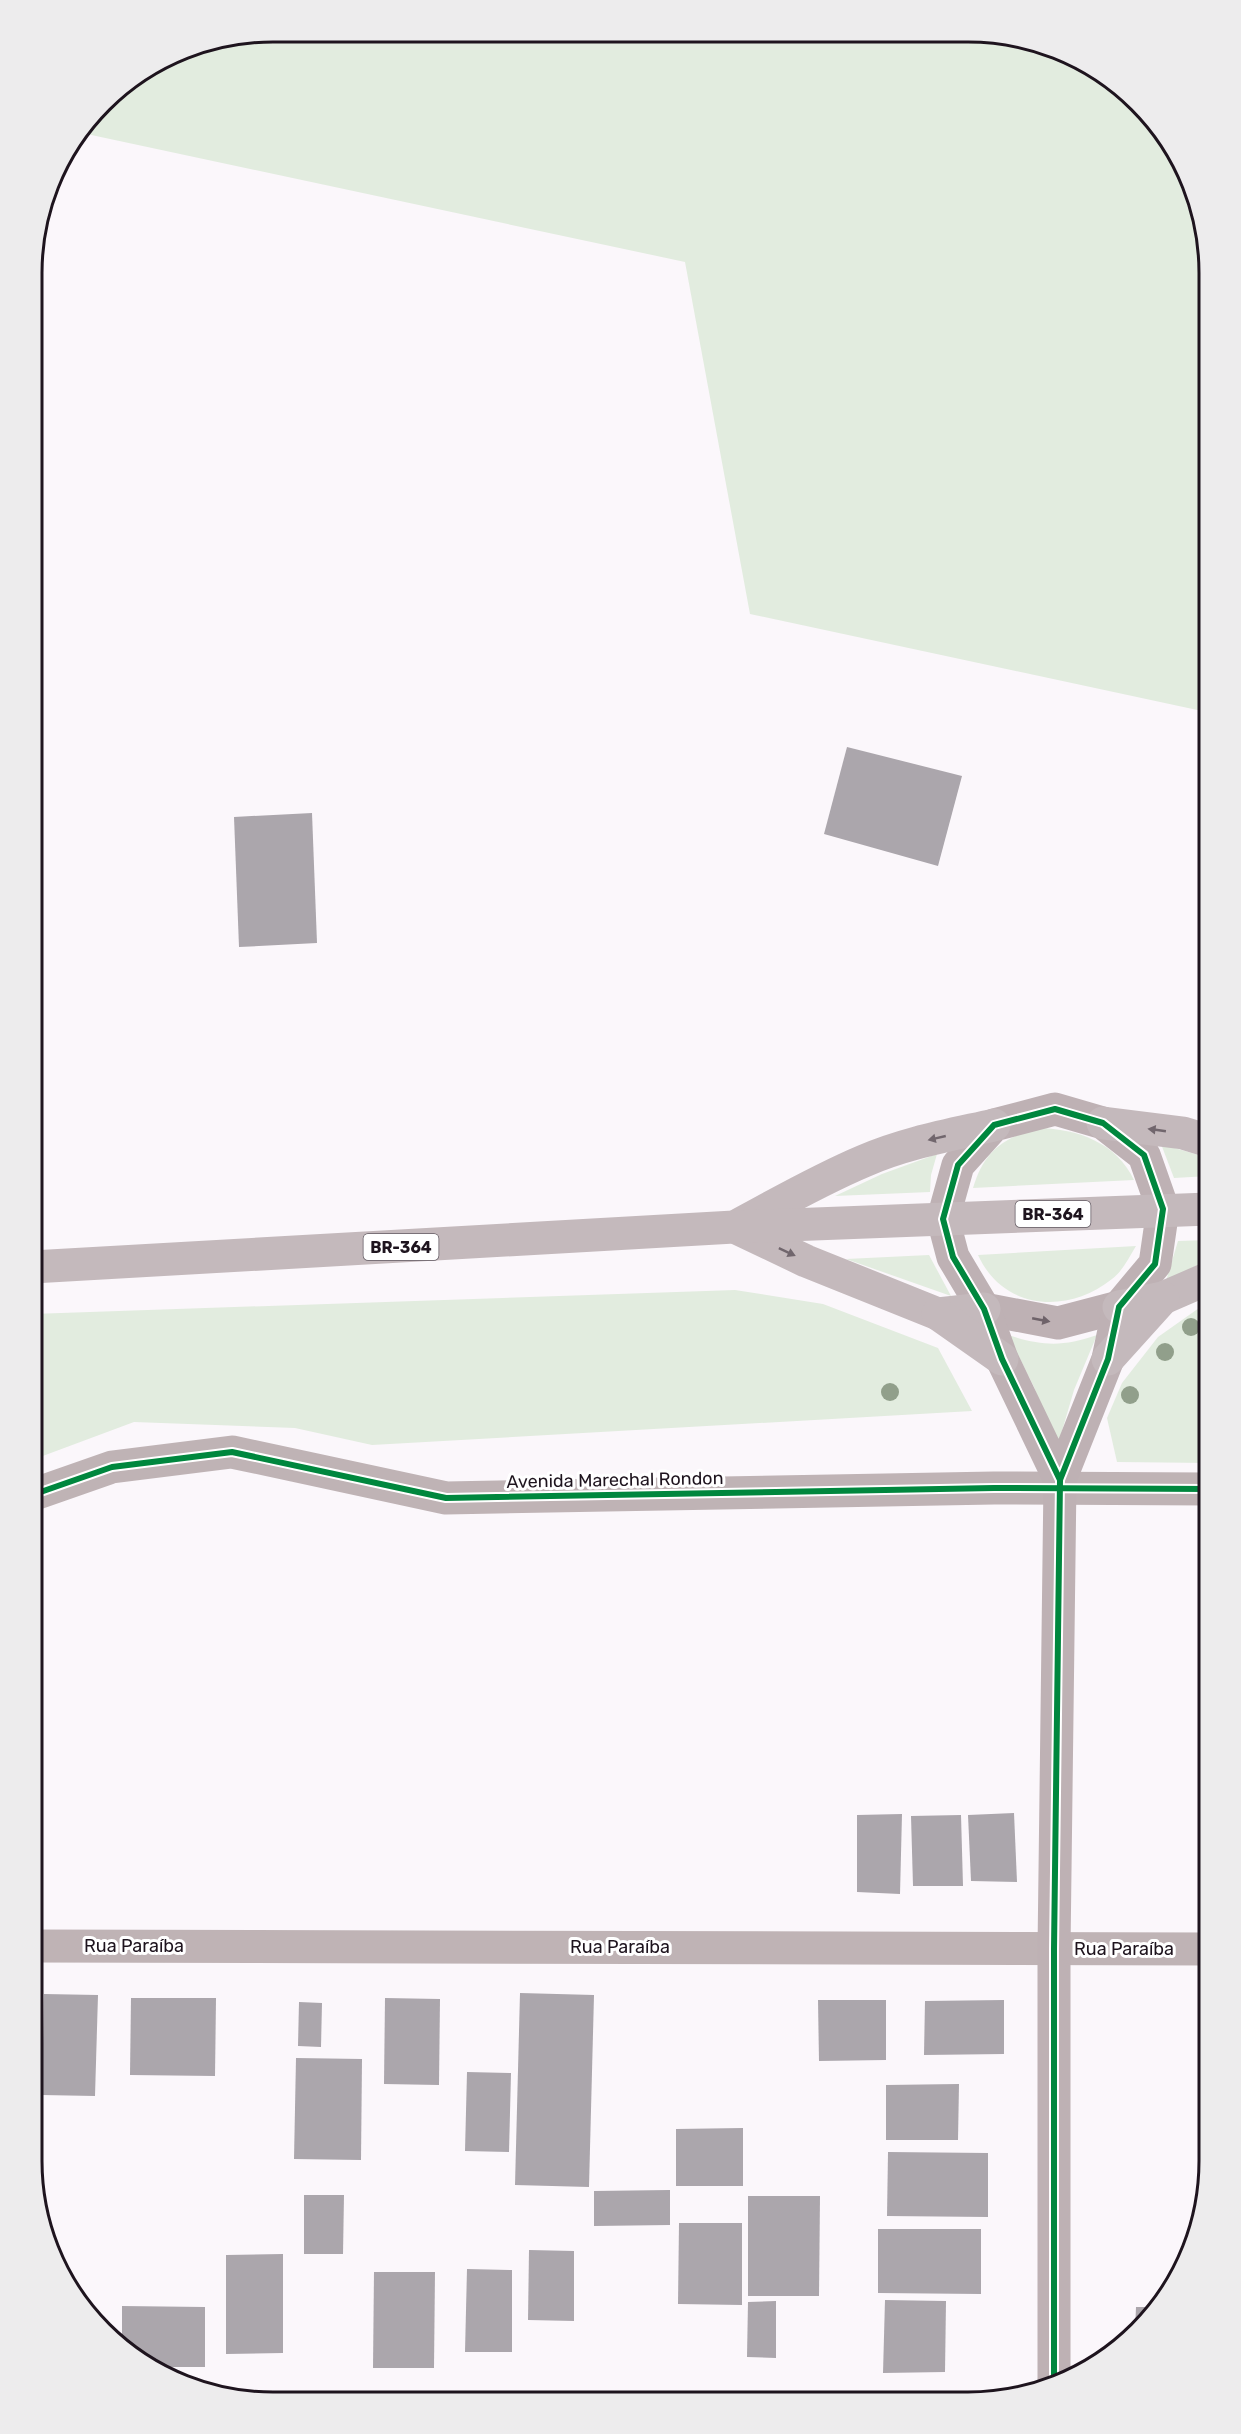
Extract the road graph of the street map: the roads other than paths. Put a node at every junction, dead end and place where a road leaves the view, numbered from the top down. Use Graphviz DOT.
graph roads {
  1 [pos="1103,1123"];
  2 [pos="994,1125"];
  3 [pos="1199,1138"];
  4 [pos="1163,1209"];
  5 [pos="1199,1209"];
  6 [pos="943,1219"];
  7 [pos="734,1227"];
  8 [pos="42,1266"];
  9 [pos="1199,1282"];
  10 [pos="1163,1298"];
  11 [pos="1119,1307"];
  12 [pos="984,1309"];
  13 [pos="938,1314"];
  14 [pos="1002,1359"];
  15 [pos="1108,1359"];
  16 [pos="1060,1484"];
  17 [pos="1199,1489"];
  18 [pos="42,1492"];
  19 [pos="42,1946"];
  20 [pos="1054,1949"];
  21 [pos="1199,1949"];
  22 [pos="1054,2375"];
  1 -- 2 [label="street"];
  3 -- 1 [label="highway, one-way"];
  1 -- 4 [label="street"];
  2 -- 6 [label="street"];
  2 -- 7 [label="highway, one-way"];
  4 -- 5 [label="highway, BR-364"];
  4 -- 6 [label="highway, BR-364"];
  4 -- 11 [label="street"];
  6 -- 7 [label="highway, BR-364"];
  6 -- 12 [label="street"];
  7 -- 8 [label="highway, BR-364"];
  7 -- 13 [label="highway, one-way"];
  9 -- 10 [label="highway"];
  10 -- 11 [label="highway"];
  10 -- 15 [label="highway"];
  12 -- 11 [label="street, one-way"];
  11 -- 15 [label="street"];
  12 -- 13 [label="highway"];
  12 -- 14 [label="street"];
  13 -- 14 [label="highway"];
  14 -- 16 [label="street"];
  15 -- 16 [label="street"];
  16 -- 17 [label="street, Avenida Marechal Rondon"];
  16 -- 18 [label="street, Avenida Marechal Rondon"];
  16 -- 20 [label="street"];
  19 -- 20 [label="street, Rua Paraíba"];
  20 -- 21 [label="street, Rua Paraíba"];
  20 -- 22 [label="street"];
}
